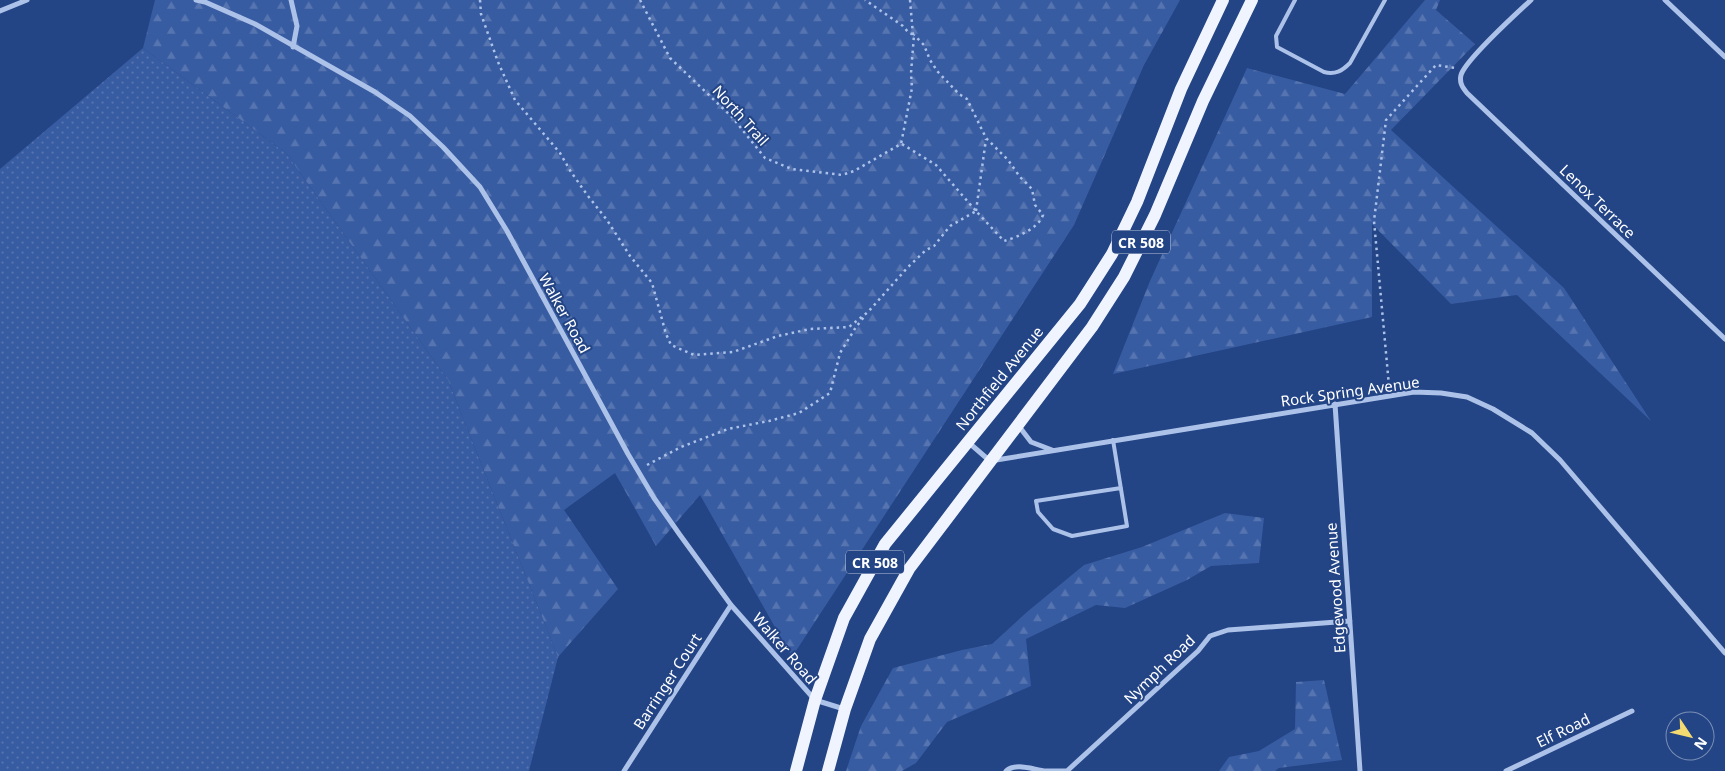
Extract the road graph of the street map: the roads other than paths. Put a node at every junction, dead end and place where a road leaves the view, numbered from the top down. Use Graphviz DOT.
graph roads {
  1 [pos="27,0"];
  2 [pos="196,0"];
  3 [pos="291,0"];
  4 [pos="1223,0"];
  5 [pos="1252,0"];
  6 [pos="1295,0"];
  7 [pos="1385,0"];
  8 [pos="1531,0"];
  9 [pos="1665,0"];
  10 [pos="0,11"];
  11 [pos="293,47"];
  12 [pos="1725,58"];
  13 [pos="1725,339"];
  14 [pos="1336,404"];
  15 [pos="1017,424"];
  16 [pos="1112,440"];
  17 [pos="968,442"];
  18 [pos="1052,450"];
  19 [pos="990,461"];
  20 [pos="1121,488"];
  21 [pos="731,605"];
  22 [pos="1350,621"];
  23 [pos="1725,653"];
  24 [pos="815,700"];
  25 [pos="844,709"];
  26 [pos="1632,711"];
  27 [pos="624,771"];
  28 [pos="796,771"];
  29 [pos="828,771"];
  30 [pos="1006,771"];
  31 [pos="1360,771"];
  32 [pos="1506,771"];
  1 -- 10 [label="street"];
  2 -- 11 [label="street, Walker Road"];
  3 -- 11 [label="street"];
  4 -- 17 [label="main road, Northfield Avenue / CR 508"];
  5 -- 15 [label="main road, CR 508"];
  6 -- 7 [label="lane"];
  8 -- 13 [label="street, Lenox Terrace"];
  9 -- 12 [label="street"];
  11 -- 21 [label="street, Walker Road"];
  14 -- 16 [label="street, Rock Spring Avenue"];
  14 -- 22 [label="street, Edgewood Avenue"];
  14 -- 23 [label="street, Rock Spring Avenue"];
  15 -- 18 [label="street"];
  15 -- 19 [label="main road, CR 508"];
  16 -- 18 [label="street, Rock Spring Avenue"];
  16 -- 20 [label="lane"];
  17 -- 19 [label="street"];
  17 -- 24 [label="main road, Northfield Avenue / CR 508"];
  18 -- 19 [label="street, Rock Spring Avenue"];
  19 -- 25 [label="main road, CR 508"];
  20 -- 20 [label="lane"];
  21 -- 24 [label="street, Walker Road"];
  21 -- 27 [label="street, Barringer Court"];
  22 -- 30 [label="street, Nymph Road"];
  22 -- 31 [label="street, Edgewood Avenue"];
  24 -- 25 [label="street, Walker Road"];
  24 -- 28 [label="main road, Northfield Avenue / CR 508"];
  25 -- 29 [label="main road, CR 508"];
  26 -- 32 [label="street, Elf Road"];
}
